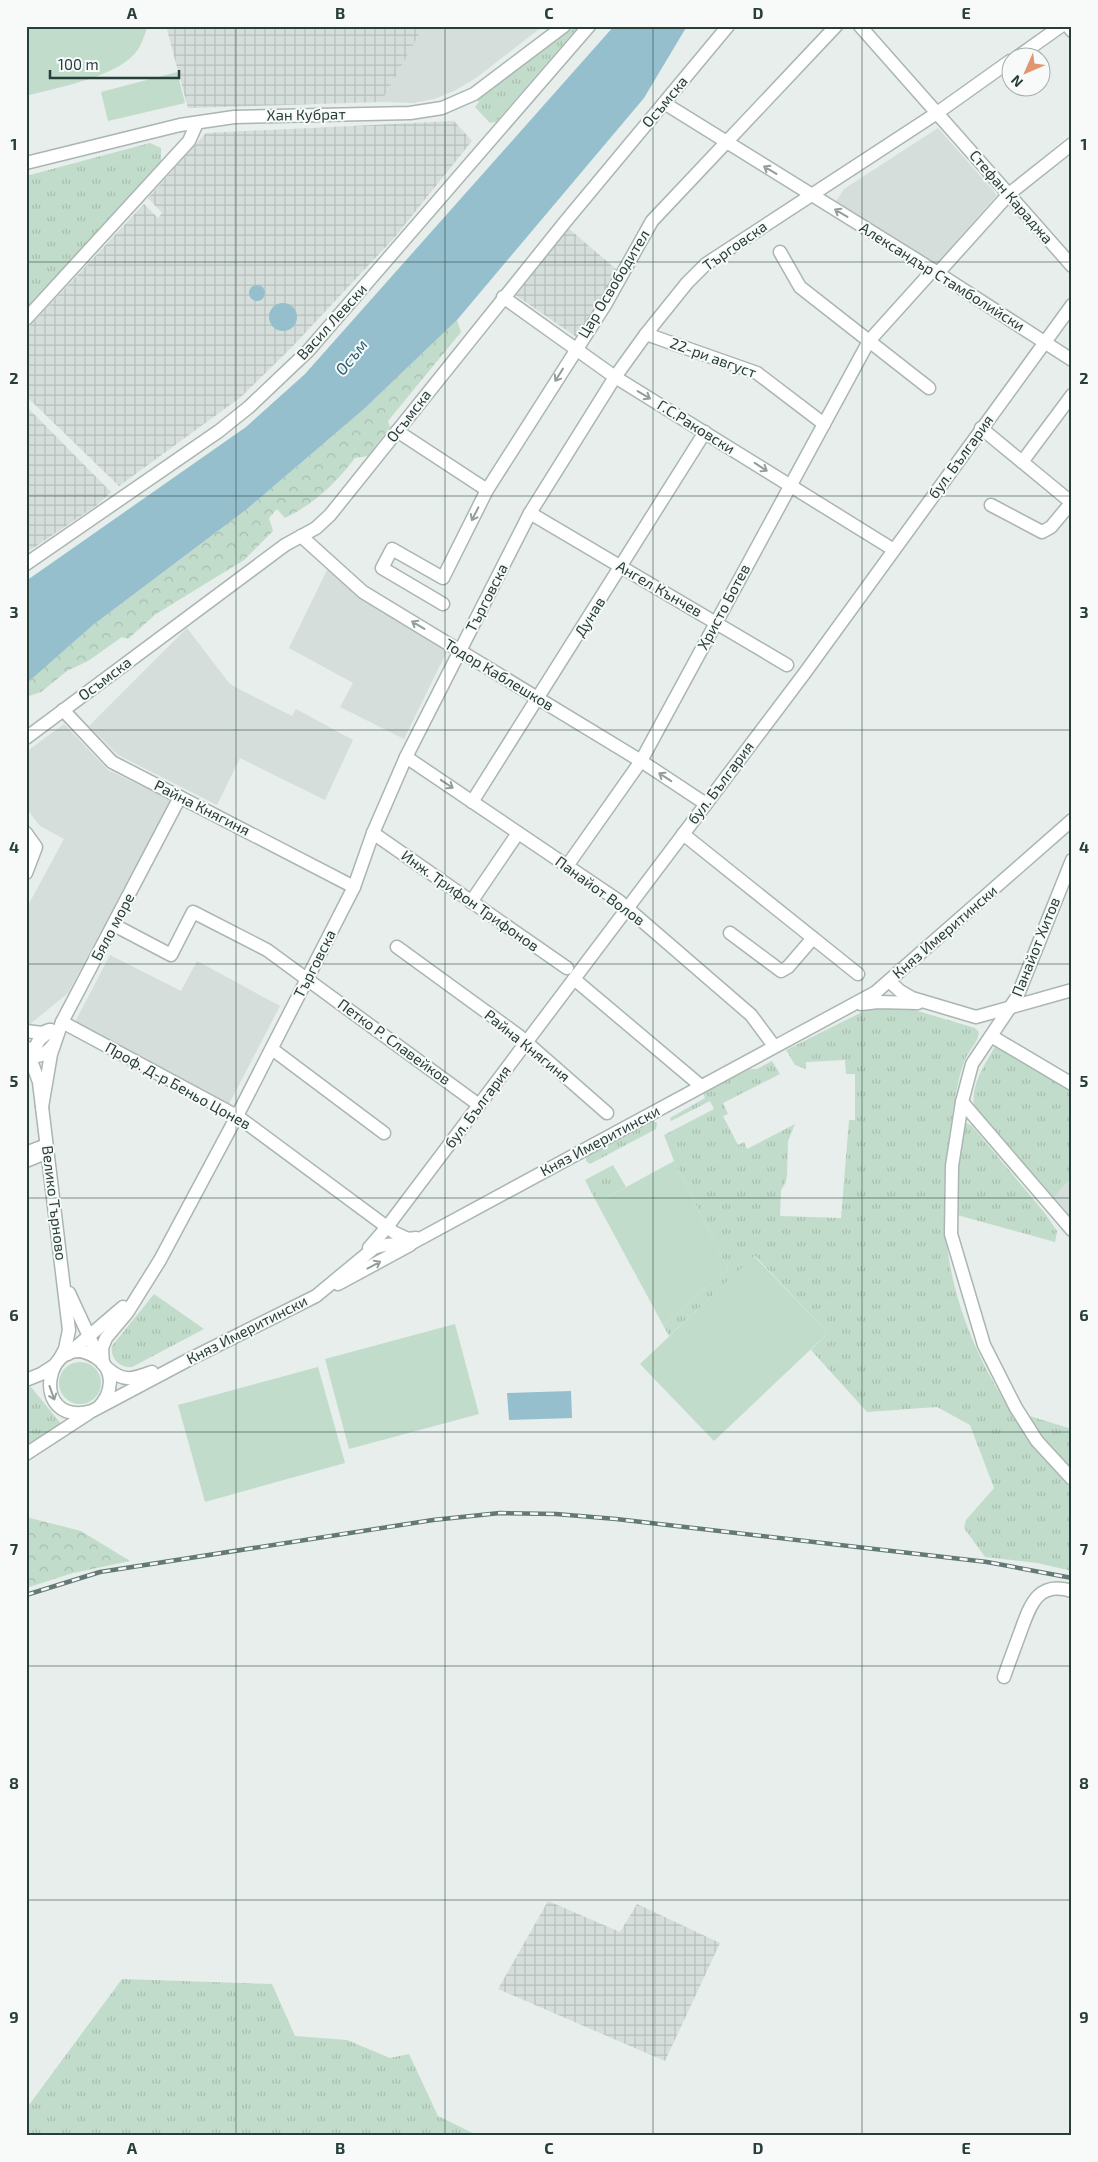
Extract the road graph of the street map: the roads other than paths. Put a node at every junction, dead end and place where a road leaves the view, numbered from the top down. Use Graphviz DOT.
graph roads {
  1 [pos="564,26"];
  2 [pos="588,26"];
  3 [pos="728,26"];
  4 [pos="836,26"];
  5 [pos="860,26"];
  6 [pos="1060,26"];
  7 [pos="1068,26"];
  8 [pos="1072,31"];
  9 [pos="1030,48"];
  10 [pos="1000,67"];
  11 [pos="664,103"];
  12 [pos="932,108"];
  13 [pos="197,123"];
  14 [pos="726,142"];
  15 [pos="1072,144"];
  16 [pos="26,163"];
  17 [pos="1009,194"];
  18 [pos="812,195"];
  19 [pos="780,252"];
  20 [pos="1072,266"];
  21 [pos="936,271"];
  22 [pos="503,297"];
  23 [pos="1072,305"];
  24 [pos="26,319"];
  25 [pos="646,334"];
  26 [pos="869,341"];
  27 [pos="1045,342"];
  28 [pos="575,349"];
  29 [pos="1072,360"];
  30 [pos="615,377"];
  31 [pos="929,388"];
  32 [pos="1072,395"];
  33 [pos="824,424"];
  34 [pos="981,428"];
  35 [pos="397,431"];
  36 [pos="705,432"];
  37 [pos="1022,462"];
  38 [pos="789,485"];
  39 [pos="487,490"];
  40 [pos="1071,503"];
  41 [pos="992,505"];
  42 [pos="530,513"];
  43 [pos="301,536"];
  44 [pos="894,550"];
  45 [pos="26,564"];
  46 [pos="621,567"];
  47 [pos="443,604"];
  48 [pos="716,622"];
  49 [pos="460,651"];
  50 [pos="787,665"];
  51 [pos="538,698"];
  52 [pos="63,710"];
  53 [pos="26,738"];
  54 [pos="406,758"];
  55 [pos="641,761"];
  56 [pos="180,797"];
  57 [pos="472,802"];
  58 [pos="706,804"];
  59 [pos="1072,820"];
  60 [pos="26,833"];
  61 [pos="373,833"];
  62 [pos="518,833"];
  63 [pos="683,834"];
  64 [pos="1072,860"];
  65 [pos="567,866"];
  66 [pos="26,873"];
  67 [pos="354,887"];
  68 [pos="471,902"];
  69 [pos="627,908"];
  70 [pos="114,925"];
  71 [pos="730,933"];
  72 [pos="813,938"];
  73 [pos="397,946"];
  74 [pos="567,968"];
  75 [pos="858,974"];
  76 [pos="308,979"];
  77 [pos="574,979"];
  78 [pos="889,981"];
  79 [pos="1072,990"];
  80 [pos="926,1004"];
  81 [pos="849,1007"];
  82 [pos="1012,1007"];
  83 [pos="976,1017"];
  84 [pos="62,1022"];
  85 [pos="1000,1025"];
  86 [pos="51,1030"];
  87 [pos="26,1031"];
  88 [pos="991,1036"];
  89 [pos="526,1042"];
  90 [pos="54,1044"];
  91 [pos="774,1046"];
  92 [pos="272,1049"];
  93 [pos="29,1051"];
  94 [pos="1072,1084"];
  95 [pos="701,1086"];
  96 [pos="962,1102"];
  97 [pos="479,1106"];
  98 [pos="42,1107"];
  99 [pos="607,1113"];
  100 [pos="237,1116"];
  101 [pos="44,1122"];
  102 [pos="384,1133"];
  103 [pos="47,1150"];
  104 [pos="27,1157"];
  105 [pos="50,1181"];
  106 [pos="388,1227"];
  107 [pos="1072,1230"];
  108 [pos="430,1234"];
  109 [pos="414,1242"];
  110 [pos="363,1256"];
  111 [pos="64,1282"];
  112 [pos="146,1284"];
  113 [pos="316,1296"];
  114 [pos="74,1304"];
  115 [pos="120,1311"];
  116 [pos="89,1336"];
  117 [pos="190,1359"];
  118 [pos="59,1360"];
  119 [pos="103,1364"];
  120 [pos="26,1380"];
  121 [pos="95,1410"];
  122 [pos="26,1454"];
  123 [pos="1072,1479"];
  124 [pos="1072,1591"];
  125 [pos="1004,1677"];
  1 -- 13 [label="street, Хан Кубрат"];
  2 -- 45 [label="street, Васил Левски"];
  3 -- 11 [label="street, Осъмска"];
  4 -- 14 [label="street, Цар Освободител"];
  5 -- 12 [label="street"];
  6 -- 9 [label="street"];
  7 -- 8 [label="street"];
  10 -- 12 [label="street, Търговска"];
  11 -- 14 [label="street, Александър Стамболийски"];
  11 -- 22 [label="street, Осъмска"];
  12 -- 17 [label="street, Стефан Караджа"];
  12 -- 18 [label="street, Търговска"];
  13 -- 16 [label="street, Хан Кубрат"];
  13 -- 24 [label="street"];
  18 -- 14 [label="street, Александър Стамболийски, one-way"];
  14 -- 28 [label="street, Цар Освободител"];
  15 -- 17 [label="street"];
  17 -- 20 [label="street, Стефан Караджа"];
  17 -- 21 [label="street"];
  21 -- 18 [label="street, Александър Стамболийски, one-way"];
  18 -- 25 [label="street, Търговска"];
  19 -- 26 [label="street"];
  21 -- 26 [label="street, Христо Ботев"];
  21 -- 27 [label="street, Александър Стамболийски"];
  22 -- 28 [label="street, Г.С.Раковски"];
  22 -- 35 [label="street, Осъмска"];
  23 -- 27 [label="street, бул. България"];
  25 -- 30 [label="street, Търговска"];
  25 -- 33 [label="street, 22-ри август"];
  26 -- 31 [label="street"];
  26 -- 33 [label="street, Христо Ботев"];
  27 -- 29 [label="street, Александър Стамболийски"];
  27 -- 34 [label="street, бул. България"];
  28 -- 30 [label="street, Г.С.Раковски"];
  28 -- 39 [label="street, Цар Освободител, one-way"];
  30 -- 36 [label="street, Г.С.Раковски, one-way"];
  30 -- 42 [label="street, Търговска"];
  32 -- 37 [label="street"];
  33 -- 38 [label="street, Христо Ботев"];
  34 -- 37 [label="street"];
  34 -- 44 [label="street, бул. България"];
  35 -- 39 [label="street"];
  35 -- 43 [label="street, Осъмска"];
  36 -- 38 [label="street, Г.С.Раковски, one-way"];
  36 -- 46 [label="street, Дунав"];
  37 -- 40 [label="street"];
  38 -- 44 [label="street, Г.С.Раковски"];
  38 -- 48 [label="street, Христо Ботев"];
  39 -- 47 [label="street, Цар Освободител, one-way"];
  40 -- 41 [label="street"];
  42 -- 46 [label="street, Ангел Кънчев"];
  42 -- 49 [label="street, Търговска"];
  49 -- 43 [label="street, Тодор Каблешков, one-way"];
  43 -- 52 [label="street, Осъмска"];
  44 -- 58 [label="street, бул. България"];
  46 -- 48 [label="street, Ангел Кънчев"];
  46 -- 51 [label="street, Дунав"];
  48 -- 50 [label="street, Ангел Кънчев"];
  48 -- 55 [label="street, Христо Ботев"];
  49 -- 51 [label="street, Тодор Каблешков"];
  49 -- 54 [label="street, Търговска"];
  51 -- 55 [label="street, Тодор Каблешков"];
  51 -- 57 [label="street, Дунав"];
  52 -- 53 [label="street, Осъмска"];
  52 -- 56 [label="street, Райна Княгиня"];
  54 -- 57 [label="street, Панайот Волов, one-way"];
  54 -- 61 [label="street, Търговска"];
  58 -- 55 [label="street, Тодор Каблешков, one-way"];
  55 -- 65 [label="street, Христо Ботев"];
  56 -- 67 [label="street, Райна Княгиня"];
  56 -- 70 [label="street, Бяло море"];
  57 -- 62 [label="street, Панайот Волов"];
  58 -- 63 [label="street, бул. България"];
  59 -- 78 [label="street, Княз Имеритински"];
  60 -- 66 [label="street"];
  61 -- 67 [label="street, Търговска"];
  61 -- 68 [label="street, Инж. Трифон Трифонов"];
  62 -- 65 [label="street, Панайот Волов"];
  62 -- 68 [label="street"];
  63 -- 69 [label="street, бул. България"];
  63 -- 72 [label="street"];
  64 -- 82 [label="street, Панайот Хитов"];
  65 -- 69 [label="street, Панайот Волов"];
  67 -- 76 [label="street, Търговска"];
  68 -- 74 [label="street, Инж. Трифон Трифонов"];
  69 -- 77 [label="street, бул. България"];
  69 -- 91 [label="street, Панайот Волов"];
  70 -- 76 [label="street, Петко Р. Славейков"];
  70 -- 84 [label="street, Бяло море"];
  71 -- 72 [label="street"];
  72 -- 75 [label="street"];
  73 -- 89 [label="street, Райна Княгиня"];
  76 -- 92 [label="street, Търговска"];
  76 -- 97 [label="street, Петко Р. Славейков"];
  77 -- 89 [label="street, бул. България"];
  77 -- 95 [label="street"];
  78 -- 80 [label="street"];
  78 -- 81 [label="street, Княз Имеритински"];
  79 -- 82 [label="street"];
  80 -- 81 [label="street"];
  80 -- 83 [label="street"];
  81 -- 91 [label="street, Княз Имеритински"];
  82 -- 83 [label="street"];
  82 -- 85 [label="street, Панайот Хитов"];
  83 -- 85 [label="street"];
  84 -- 86 [label="street, Бяло море"];
  84 -- 90 [label="street"];
  84 -- 100 [label="street, Проф. Д-р Беньо Цонев"];
  85 -- 88 [label="street, Панайот Хитов"];
  86 -- 87 [label="street"];
  86 -- 93 [label="street, Бяло море"];
  88 -- 94 [label="street"];
  88 -- 96 [label="street, Панайот Хитов"];
  89 -- 97 [label="street, бул. България"];
  89 -- 99 [label="street, Райна Княгиня"];
  90 -- 93 [label="street"];
  90 -- 98 [label="street"];
  91 -- 95 [label="street, Княз Имеритински"];
  92 -- 100 [label="street, Търговска"];
  92 -- 102 [label="street"];
  93 -- 98 [label="street, Велико Търново"];
  95 -- 108 [label="street, Княз Имеритински"];
  96 -- 107 [label="street"];
  96 -- 123 [label="street, Панайот Хитов"];
  97 -- 106 [label="street, бул. България"];
  98 -- 101 [label="street, Велико Търново"];
  100 -- 106 [label="street, Проф. Д-р Беньо Цонев"];
  100 -- 112 [label="street, Търговска"];
  101 -- 103 [label="street, Велико Търново"];
  101 -- 104 [label="street"];
  103 -- 104 [label="street"];
  103 -- 105 [label="street, Велико Търново"];
  104 -- 105 [label="street"];
  105 -- 111 [label="street, Велико Търново"];
  106 -- 108 [label="street, Проф. Д-р Беньо Цонев"];
  106 -- 110 [label="street, бул. България"];
  108 -- 109 [label="street, Княз Имеритински"];
  109 -- 110 [label="street, Княз Имеритински"];
  113 -- 109 [label="street, one-way"];
  110 -- 113 [label="street, Княз Имеритински"];
  111 -- 114 [label="street"];
  111 -- 118 [label="street, Велико Търново"];
  112 -- 115 [label="street"];
  112 -- 119 [label="street"];
  113 -- 117 [label="street, Княз Имеритински"];
  114 -- 115 [label="street"];
  114 -- 116 [label="street"];
  115 -- 116 [label="street"];
  116 -- 118 [label="street"];
  116 -- 119 [label="street"];
  117 -- 119 [label="street"];
  117 -- 121 [label="street, Княз Имеритински"];
  118 -- 119 [label="street"];
  118 -- 120 [label="street"];
  118 -- 121 [label="street, Велико Търново, one-way"];
  119 -- 121 [label="street"];
  121 -- 122 [label="street, Княз Имеритински"];
  124 -- 125 [label="street"];
}
